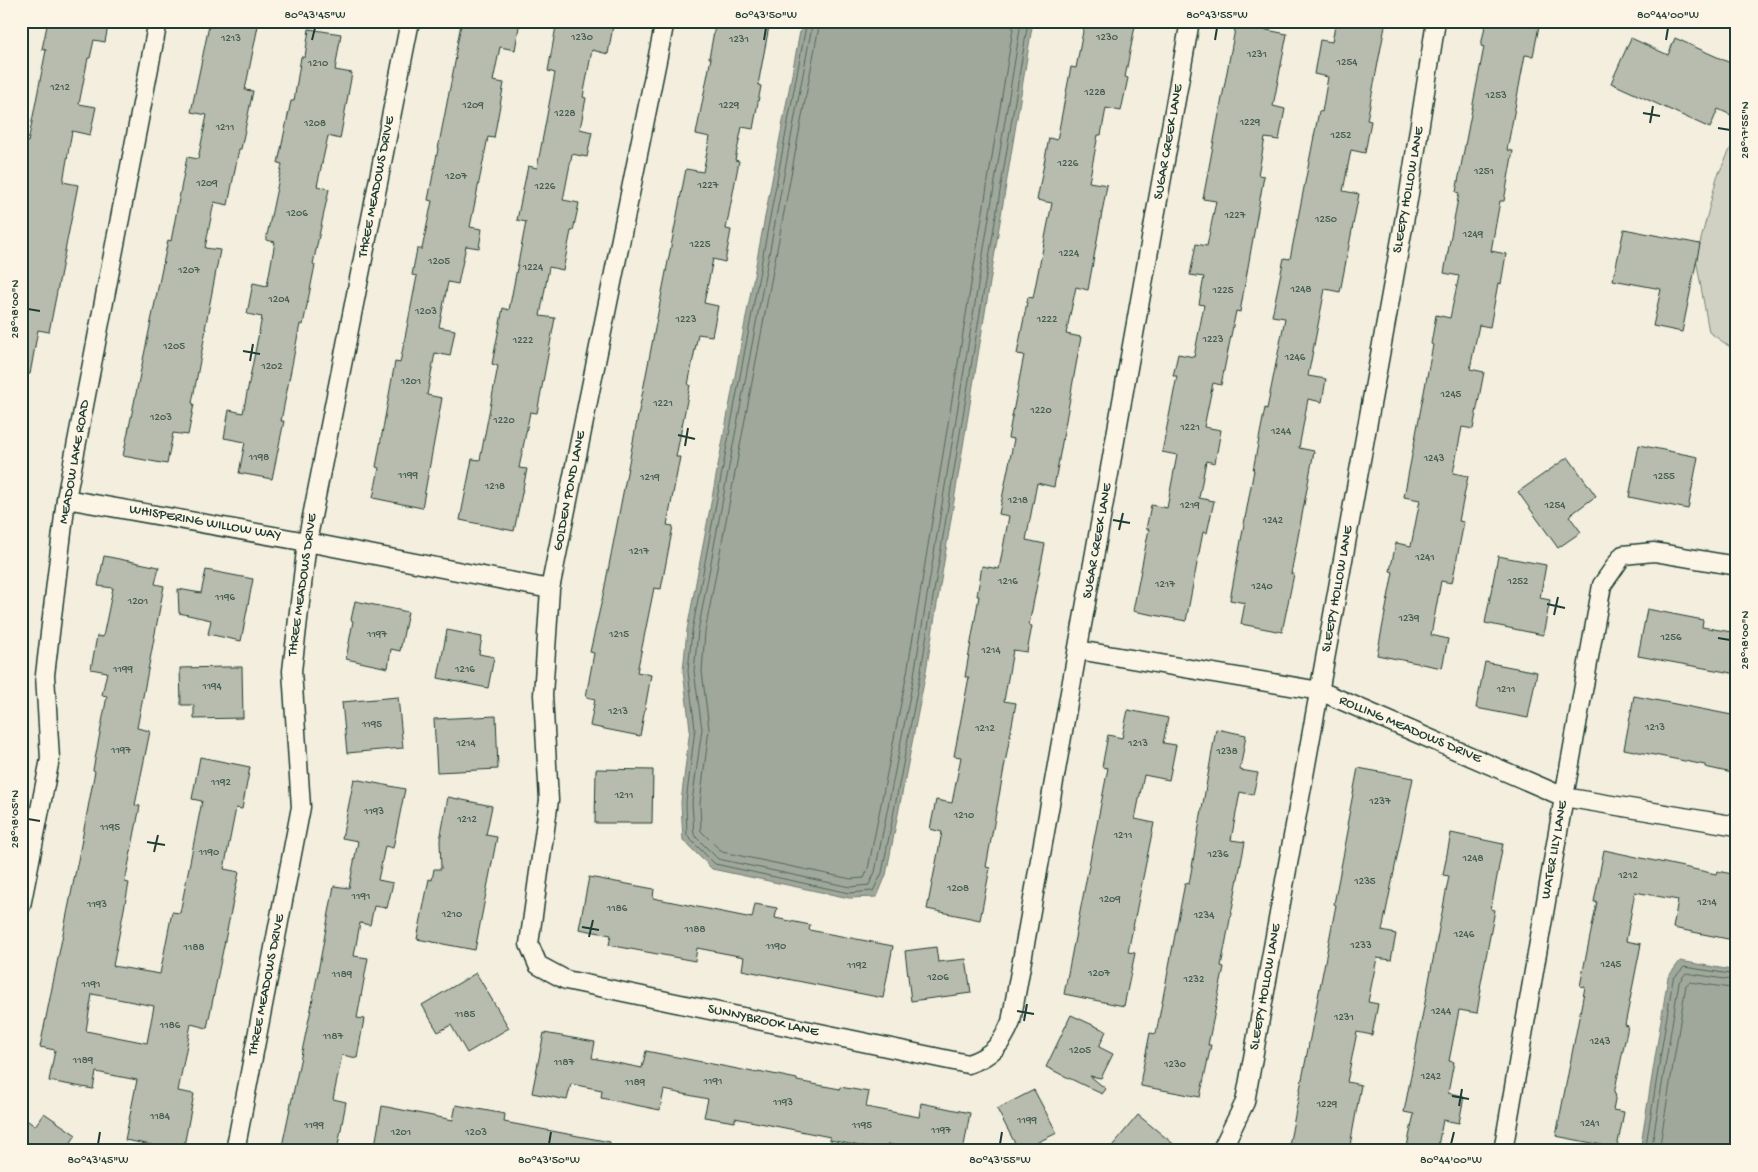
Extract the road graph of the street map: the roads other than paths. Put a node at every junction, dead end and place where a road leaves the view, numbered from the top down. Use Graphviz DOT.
graph roads {
  1 [pos="158,21"];
  2 [pos="410,21"];
  3 [pos="665,21"];
  4 [pos="1190,21"];
  5 [pos="1436,21"];
  6 [pos="66,499"];
  7 [pos="307,542"];
  8 [pos="1737,566"];
  9 [pos="550,588"];
  10 [pos="1078,650"];
  11 [pos="1320,691"];
  12 [pos="1564,796"];
  13 [pos="1737,826"];
  14 [pos="21,906"];
  15 [pos="538,965"];
  16 [pos="989,1054"];
  17 [pos="235,1151"];
  18 [pos="1221,1151"];
  19 [pos="1503,1151"];
  1 -- 6 [label="street, MEADOW LAKE ROAD"];
  2 -- 7 [label="street, THREE MEADOWS DRIVE"];
  3 -- 9 [label="street, GOLDEN POND LANE"];
  4 -- 10 [label="street, SUGAR CREEK LANE"];
  5 -- 11 [label="street, SLEEPY HOLLOW LANE"];
  6 -- 7 [label="street, WHISPERING WILLOW WAY"];
  6 -- 14 [label="street, MEADOW LAKE ROAD"];
  7 -- 9 [label="street, WHISPERING WILLOW WAY"];
  7 -- 17 [label="street, THREE MEADOWS DRIVE"];
  8 -- 12 [label="street, WATER LILY LANE"];
  9 -- 15 [label="street, GOLDEN POND LANE"];
  10 -- 11 [label="street, ROLLING MEADOWS DRIVE"];
  10 -- 16 [label="street, SUGAR CREEK LANE"];
  11 -- 12 [label="street, ROLLING MEADOWS DRIVE"];
  11 -- 18 [label="street, SLEEPY HOLLOW LANE"];
  12 -- 13 [label="street, ROLLING MEADOWS DRIVE"];
  12 -- 19 [label="street, WATER LILY LANE"];
  15 -- 16 [label="street, SUNNYBROOK LANE"];
}
